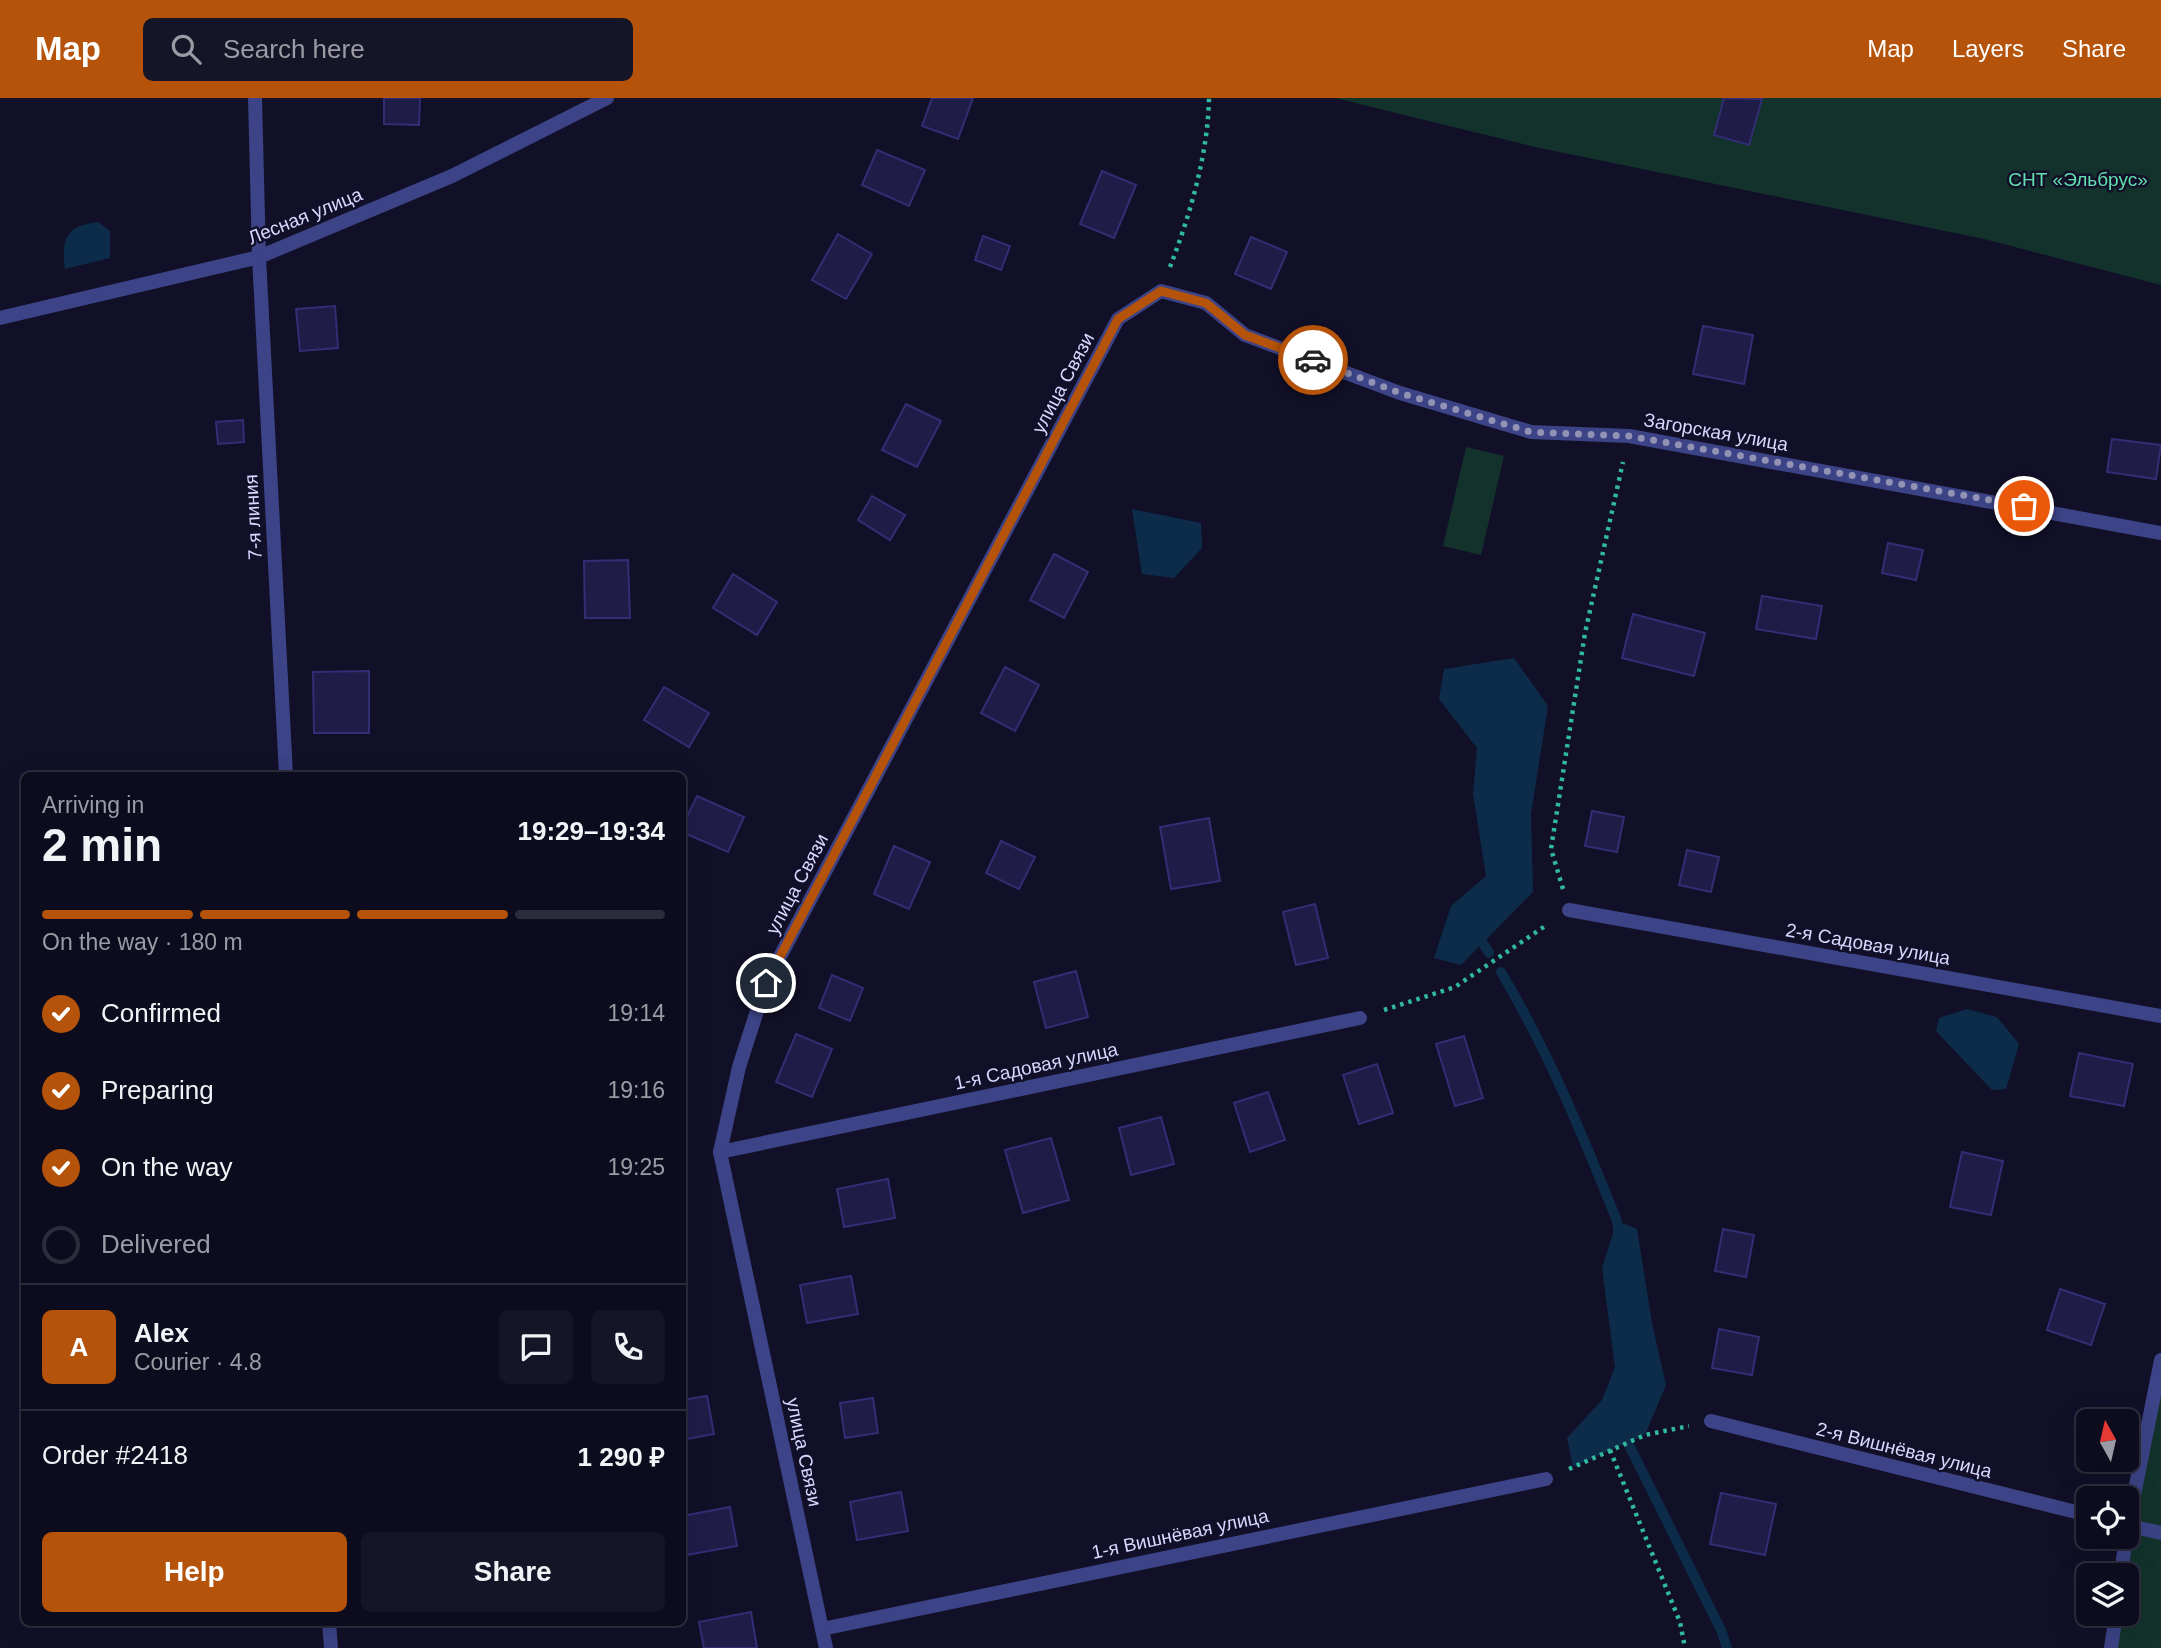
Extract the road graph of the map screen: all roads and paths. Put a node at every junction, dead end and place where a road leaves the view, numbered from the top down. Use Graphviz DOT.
graph roads {
  1 [pos="256,98"];
  2 [pos="607,98"];
  3 [pos="1209,98"];
  4 [pos="258,257"];
  5 [pos="1161,291"];
  6 [pos="0,318"];
  7 [pos="1629,436"];
  8 [pos="2161,533"];
  9 [pos="286,772"];
  10 [pos="1569,910"];
  11 [pos="2161,1016"];
  12 [pos="1360,1018"];
  13 [pos="720,1152"];
  14 [pos="2161,1360"];
  15 [pos="1711,1421"];
  16 [pos="1610,1450"];
  17 [pos="1546,1479"];
  18 [pos="2136,1486"];
  19 [pos="2076,1512"];
  20 [pos="2139,1531"];
  21 [pos="2161,1532"];
  22 [pos="330,1626"];
  23 [pos="2114,1626"];
  24 [pos="822,1629"];
  25 [pos="331,1648"];
  26 [pos="826,1648"];
  27 [pos="1685,1648"];
  28 [pos="2111,1648"];
  1 -- 4 [label="street, 7-я линия"];
  2 -- 4 [label="street, Лесная улица"];
  3 -- 5 [label="path"];
  4 -- 6 [label="street, Лесная улица"];
  4 -- 9 [label="street, 7-я линия"];
  5 -- 7 [label="street, Загорская улица"];
  5 -- 13 [label="street, улица Связи"];
  7 -- 8 [label="street, Загорская улица"];
  7 -- 10 [label="path"];
  10 -- 11 [label="street, 2-я Садовая улица"];
  10 -- 12 [label="path"];
  12 -- 13 [label="street, 1-я Садовая улица"];
  13 -- 24 [label="street, улица Связи"];
  14 -- 18 [label="street"];
  15 -- 16 [label="path"];
  15 -- 19 [label="street, 2-я Вишнёвая улица"];
  16 -- 17 [label="path"];
  16 -- 27 [label="path"];
  17 -- 24 [label="street, 1-я Вишнёвая улица"];
  20 -- 21 [label="street"];
  22 -- 25 [label="street"];
  23 -- 28 [label="street"];
  24 -- 26 [label="street, улица Связи"];
}
